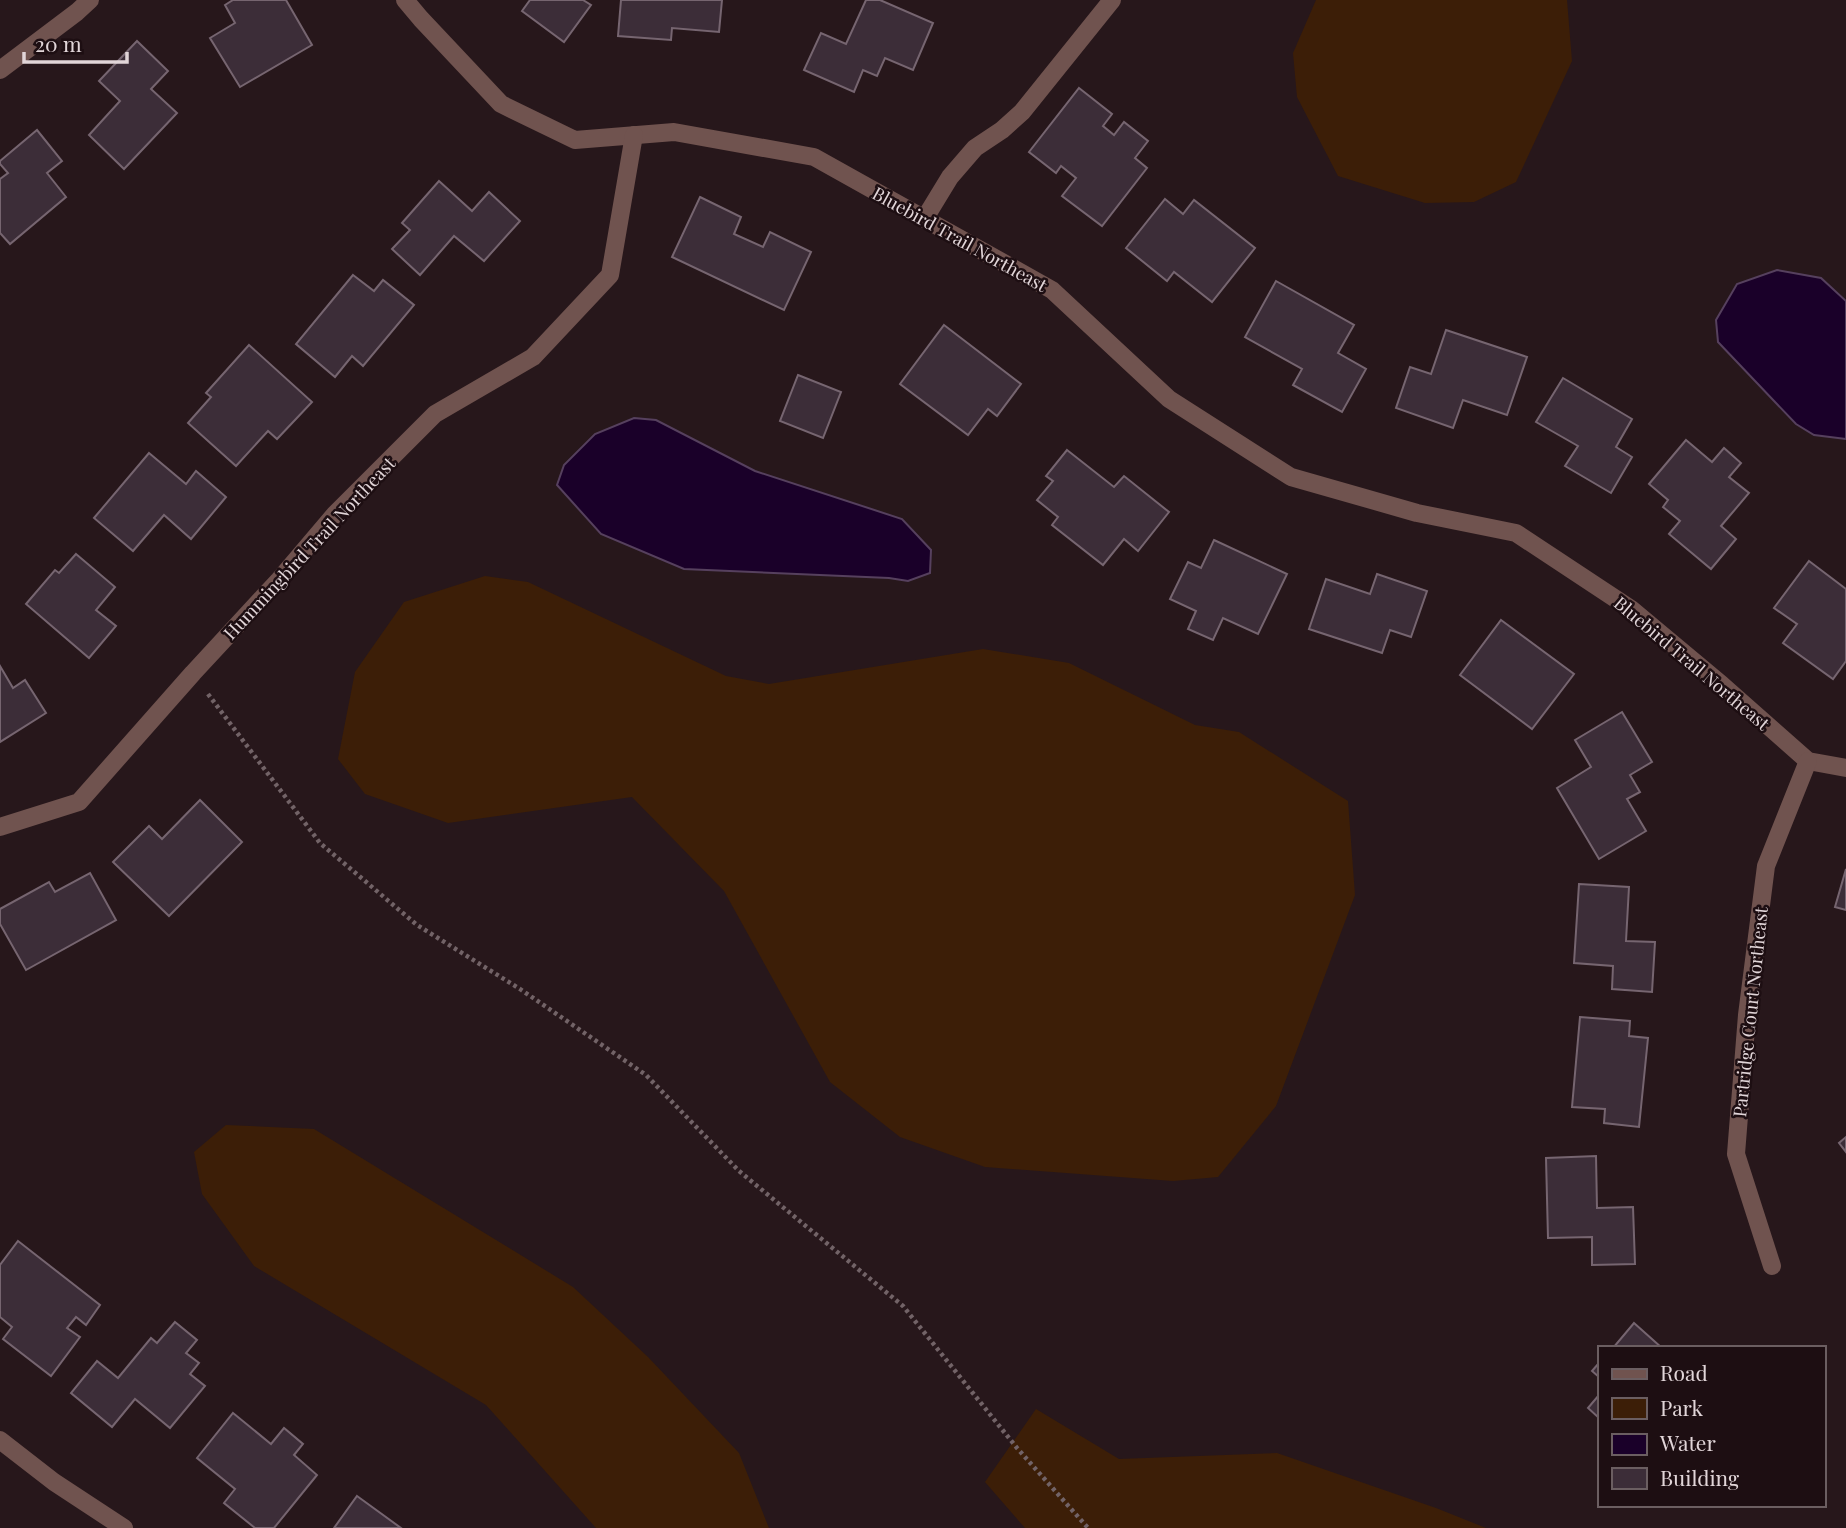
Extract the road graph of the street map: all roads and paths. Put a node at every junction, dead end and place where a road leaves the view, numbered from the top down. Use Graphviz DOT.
graph roads {
  1 [pos="90,0"];
  2 [pos="405,0"];
  3 [pos="1112,0"];
  4 [pos="0,70"];
  5 [pos="634,135"];
  6 [pos="925,218"];
  7 [pos="193,673"];
  8 [pos="1808,761"];
  9 [pos="1846,768"];
  10 [pos="0,827"];
  11 [pos="1772,1266"];
  12 [pos="0,1440"];
  13 [pos="124,1528"];
  14 [pos="1088,1528"];
  1 -- 4 [label="street"];
  2 -- 5 [label="street, Bluebird Trail Northeast"];
  3 -- 6 [label="street"];
  5 -- 6 [label="street, Bluebird Trail Northeast"];
  5 -- 7 [label="street, Hummingbird Trail Northeast"];
  6 -- 8 [label="street, Bluebird Trail Northeast"];
  7 -- 10 [label="street, Hummingbird Trail Northeast"];
  7 -- 14 [label="path"];
  8 -- 9 [label="street"];
  8 -- 11 [label="street, Partridge Court Northeast"];
  12 -- 13 [label="street"];
}
